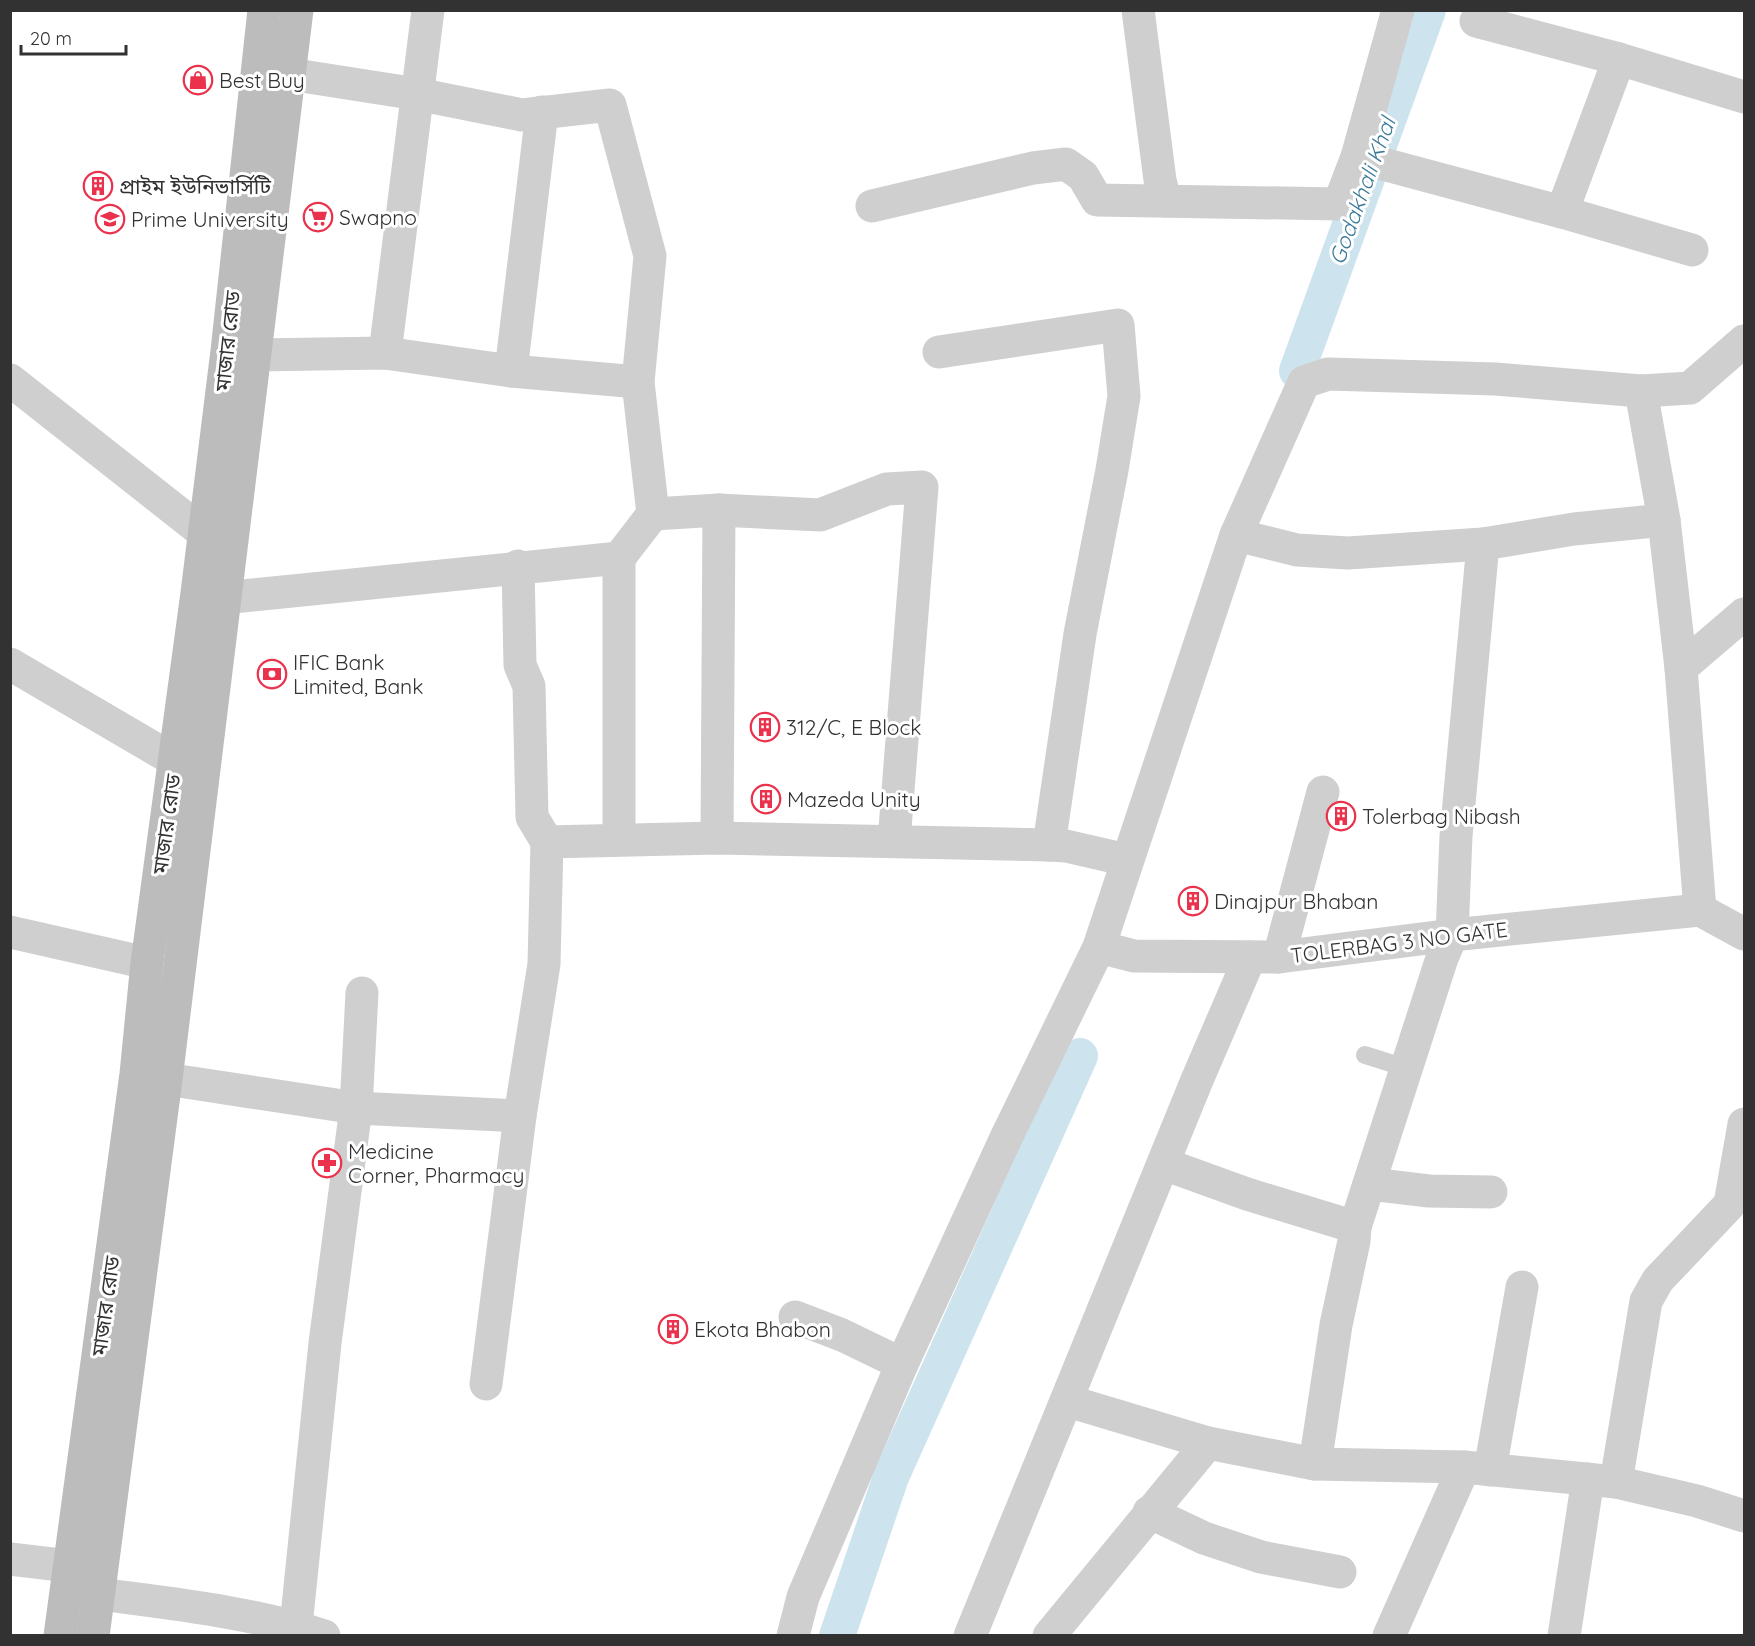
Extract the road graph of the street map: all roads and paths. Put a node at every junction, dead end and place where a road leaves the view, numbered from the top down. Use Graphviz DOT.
graph roads {
  1 [pos="264,10"];
  2 [pos="297,10"];
  3 [pos="428,10"];
  4 [pos="1138,10"];
  5 [pos="1398,10"];
  6 [pos="1476,21"];
  7 [pos="1619,59"];
  8 [pos="289,74"];
  9 [pos="417,94"];
  10 [pos="1744,97"];
  11 [pos="542,112"];
  12 [pos="1357,157"];
  13 [pos="1165,201"];
  14 [pos="872,206"];
  15 [pos="1562,212"];
  16 [pos="1692,250"];
  17 [pos="1744,341"];
  18 [pos="939,352"];
  19 [pos="385,353"];
  20 [pos="255,355"];
  21 [pos="511,371"];
  22 [pos="10,380"];
  23 [pos="638,382"];
  24 [pos="1641,391"];
  25 [pos="719,510"];
  26 [pos="653,514"];
  27 [pos="1664,520"];
  28 [pos="204,533"];
  29 [pos="1236,535"];
  30 [pos="1483,544"];
  31 [pos="619,558"];
  32 [pos="518,566"];
  33 [pos="223,598"];
  34 [pos="1744,614"];
  35 [pos="10,664"];
  36 [pos="1681,668"];
  37 [pos="174,760"];
  38 [pos="1323,792"];
  39 [pos="717,838"];
  40 [pos="619,839"];
  41 [pos="894,841"];
  42 [pos="547,842"];
  43 [pos="1050,845"];
  44 [pos="1127,860"];
  45 [pos="1700,910"];
  46 [pos="10,932"];
  47 [pos="1744,934"];
  48 [pos="1452,935"];
  49 [pos="1098,947"];
  50 [pos="1265,957"];
  51 [pos="147,963"];
  52 [pos="362,993"];
  53 [pos="1365,1055"];
  54 [pos="1406,1068"];
  55 [pos="166,1079"];
  56 [pos="356,1108"];
  57 [pos="520,1116"];
  58 [pos="1744,1124"];
  59 [pos="1164,1164"];
  60 [pos="1370,1184"];
  61 [pos="1491,1192"];
  62 [pos="1355,1227"];
  63 [pos="1522,1287"];
  64 [pos="795,1317"];
  65 [pos="903,1364"];
  66 [pos="486,1384"];
  67 [pos="1068,1401"];
  68 [pos="1208,1443"];
  69 [pos="1315,1464"];
  70 [pos="1477,1468"];
  71 [pos="1602,1481"];
  72 [pos="1149,1512"];
  73 [pos="1744,1515"];
  74 [pos="10,1559"];
  75 [pos="69,1566"];
  76 [pos="1340,1572"];
  77 [pos="99,1594"];
  78 [pos="310,1631"];
  79 [pos="60,1635"];
  80 [pos="93,1635"];
  81 [pos="793,1635"];
  82 [pos="970,1635"];
  83 [pos="1049,1635"];
  84 [pos="1389,1635"];
  85 [pos="1564,1635"];
  1 -- 28 [label="main road, মাজার রোড"];
  2 -- 8 [label="main road, মাজার রোড"];
  3 -- 9 [label="street"];
  4 -- 13 [label="street"];
  5 -- 12 [label="street"];
  6 -- 7 [label="street"];
  7 -- 10 [label="street"];
  7 -- 15 [label="street"];
  8 -- 9 [label="street"];
  8 -- 20 [label="main road, মাজার রোড"];
  9 -- 11 [label="street"];
  9 -- 19 [label="street"];
  11 -- 21 [label="street"];
  11 -- 23 [label="street"];
  12 -- 13 [label="street"];
  12 -- 15 [label="street"];
  13 -- 14 [label="street"];
  15 -- 16 [label="street"];
  17 -- 24 [label="street"];
  18 -- 43 [label="street"];
  19 -- 20 [label="street"];
  19 -- 21 [label="street"];
  20 -- 33 [label="main road, মাজার রোড"];
  21 -- 23 [label="street"];
  22 -- 28 [label="street"];
  23 -- 26 [label="street"];
  24 -- 27 [label="street"];
  24 -- 29 [label="street"];
  25 -- 26 [label="street"];
  25 -- 39 [label="street"];
  25 -- 41 [label="street"];
  26 -- 31 [label="street"];
  27 -- 30 [label="street"];
  27 -- 36 [label="street"];
  28 -- 37 [label="main road, মাজার রোড"];
  29 -- 30 [label="street"];
  29 -- 44 [label="street"];
  30 -- 48 [label="street"];
  31 -- 32 [label="street"];
  31 -- 40 [label="street"];
  32 -- 33 [label="street"];
  32 -- 42 [label="street"];
  33 -- 55 [label="main road, মাজার রোড"];
  34 -- 36 [label="street"];
  35 -- 37 [label="street"];
  36 -- 45 [label="street"];
  37 -- 51 [label="main road, মাজার রোড"];
  38 -- 50 [label="street"];
  39 -- 40 [label="street"];
  39 -- 41 [label="street"];
  40 -- 42 [label="street"];
  41 -- 43 [label="street"];
  42 -- 57 [label="street"];
  43 -- 44 [label="street"];
  44 -- 49 [label="street"];
  45 -- 47 [label="street"];
  45 -- 48 [label="street, TOLERBAG 3 NO GATE"];
  46 -- 51 [label="street"];
  48 -- 50 [label="street, TOLERBAG 3 NO GATE"];
  48 -- 54 [label="street"];
  49 -- 50 [label="street, TOLERBAG 3 NO GATE"];
  49 -- 65 [label="street"];
  50 -- 59 [label="street"];
  51 -- 75 [label="main road, মাজার রোড"];
  52 -- 56 [label="street"];
  53 -- 54 [label="lane"];
  54 -- 60 [label="street"];
  55 -- 56 [label="street"];
  55 -- 77 [label="main road, মাজার রোড"];
  56 -- 57 [label="street"];
  56 -- 78 [label="street"];
  57 -- 66 [label="street"];
  58 -- 71 [label="street"];
  59 -- 62 [label="street"];
  59 -- 67 [label="street"];
  60 -- 61 [label="street"];
  60 -- 62 [label="street"];
  62 -- 69 [label="street"];
  63 -- 70 [label="street"];
  64 -- 65 [label="street"];
  65 -- 81 [label="street"];
  67 -- 68 [label="street"];
  67 -- 82 [label="street"];
  68 -- 69 [label="street"];
  68 -- 72 [label="street"];
  69 -- 70 [label="street"];
  70 -- 71 [label="street"];
  70 -- 84 [label="street"];
  71 -- 73 [label="street"];
  71 -- 85 [label="street"];
  72 -- 76 [label="street"];
  72 -- 83 [label="street"];
  74 -- 75 [label="street"];
  75 -- 79 [label="main road, মাজার রোড"];
  77 -- 78 [label="street"];
  77 -- 80 [label="main road, মাজার রোড"];
}
